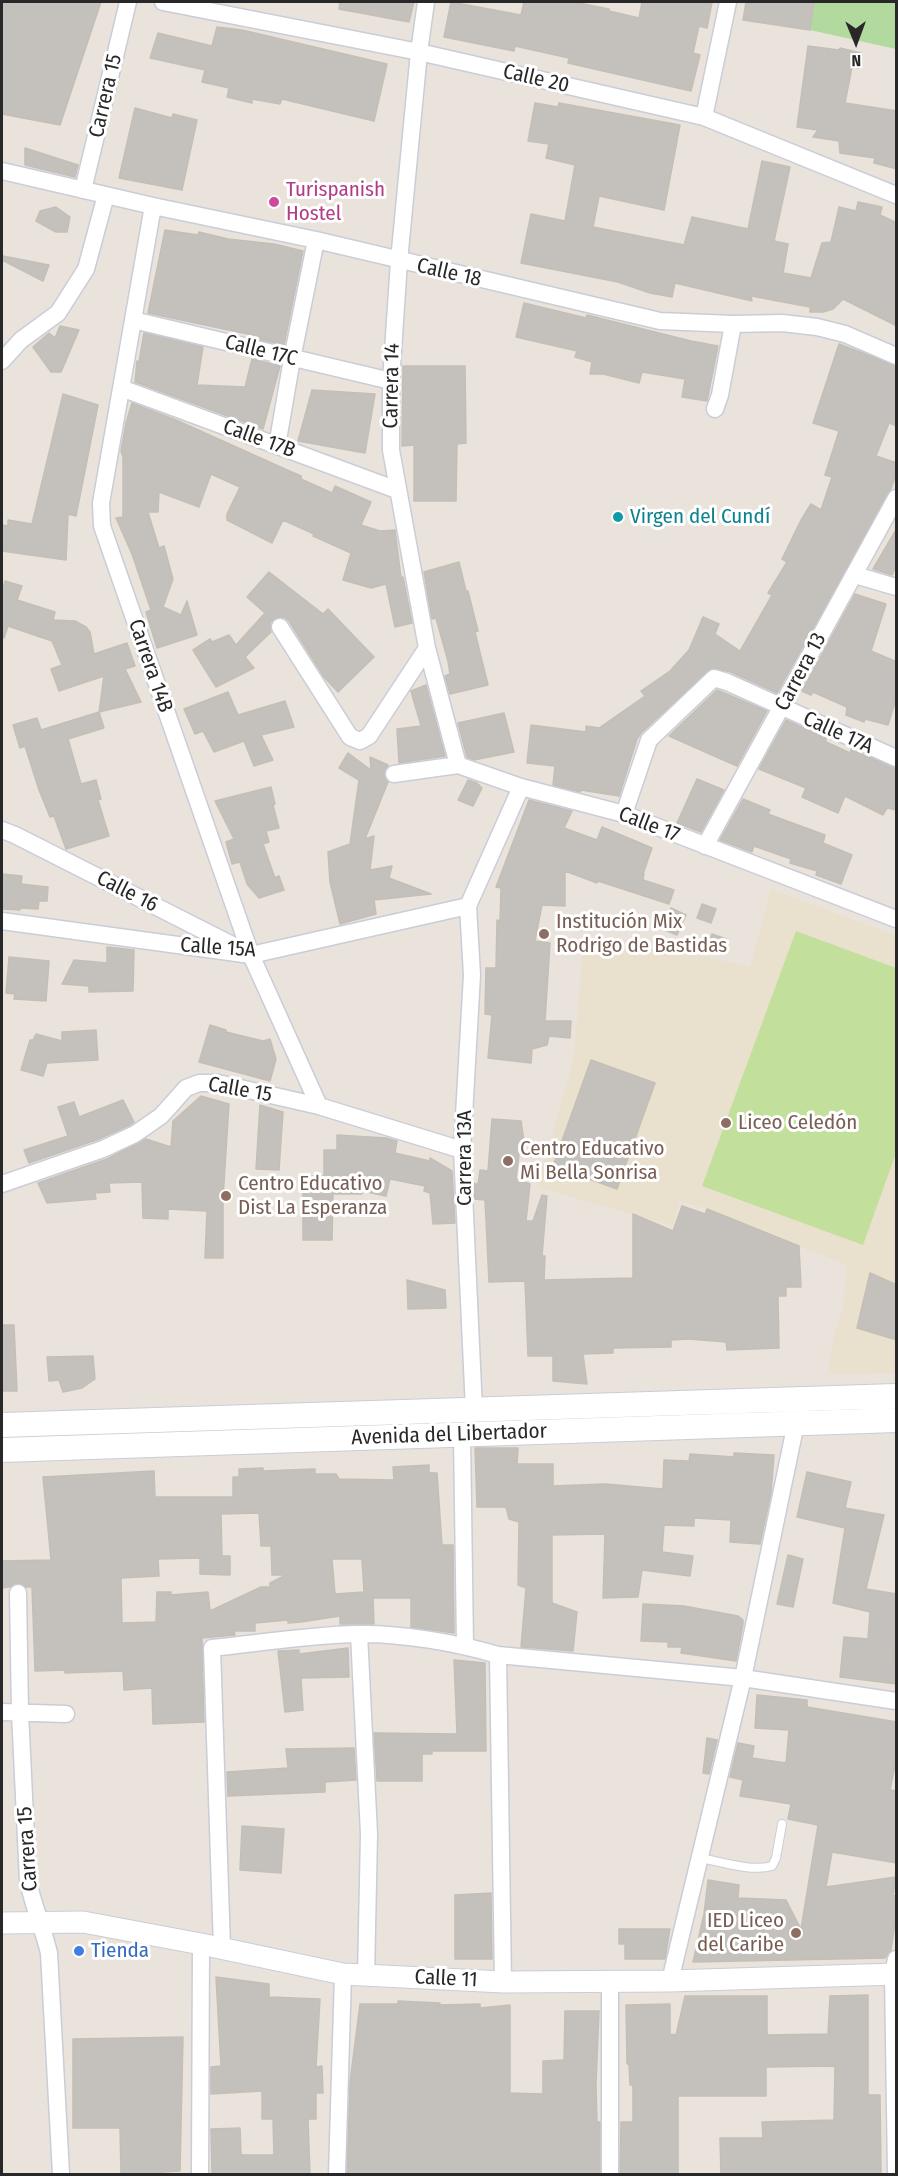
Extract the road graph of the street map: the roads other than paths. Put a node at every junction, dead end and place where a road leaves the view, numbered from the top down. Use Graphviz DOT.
graph roads {
  1 [pos="128,2"];
  2 [pos="164,2"];
  3 [pos="426,2"];
  4 [pos="728,2"];
  5 [pos="419,52"];
  6 [pos="704,117"];
  7 [pos="2,171"];
  8 [pos="84,190"];
  9 [pos="106,195"];
  10 [pos="897,195"];
  11 [pos="153,206"];
  12 [pos="316,240"];
  13 [pos="399,261"];
  14 [pos="133,320"];
  15 [pos="733,324"];
  16 [pos="897,356"];
  17 [pos="292,358"];
  18 [pos="2,362"];
  19 [pos="391,381"];
  20 [pos="121,388"];
  21 [pos="715,409"];
  22 [pos="278,446"];
  23 [pos="397,490"];
  24 [pos="897,498"];
  25 [pos="855,575"];
  26 [pos="897,587"];
  27 [pos="280,627"];
  28 [pos="428,648"];
  29 [pos="782,708"];
  30 [pos="897,758"];
  31 [pos="459,765"];
  32 [pos="394,774"];
  33 [pos="521,787"];
  34 [pos="624,814"];
  35 [pos="2,830"];
  36 [pos="705,846"];
  37 [pos="468,906"];
  38 [pos="897,919"];
  39 [pos="2,921"];
  40 [pos="251,955"];
  41 [pos="320,1106"];
  42 [pos="462,1150"];
  43 [pos="2,1184"];
  44 [pos="897,1396"];
  45 [pos="474,1410"];
  46 [pos="897,1420"];
  47 [pos="796,1423"];
  48 [pos="2,1425"];
  49 [pos="462,1435"];
  50 [pos="2,1450"];
  51 [pos="18,1593"];
  52 [pos="359,1634"];
  53 [pos="465,1646"];
  54 [pos="498,1655"];
  55 [pos="743,1678"];
  56 [pos="897,1701"];
  57 [pos="2,1712"];
  58 [pos="21,1712"];
  59 [pos="66,1714"];
  60 [pos="782,1824"];
  61 [pos="700,1858"];
  62 [pos="41,1921"];
  63 [pos="2,1923"];
  64 [pos="201,1944"];
  65 [pos="222,1948"];
  66 [pos="895,1969"];
  67 [pos="343,1974"];
  68 [pos="366,1976"];
  69 [pos="610,1981"];
  70 [pos="670,1981"];
  71 [pos="503,1982"];
  72 [pos="61,2175"];
  73 [pos="200,2175"];
  74 [pos="337,2175"];
  75 [pos="610,2175"];
  76 [pos="896,2175"];
  1 -- 8 [label="street, Carrera 15"];
  2 -- 5 [label="street, Calle 20"];
  3 -- 5 [label="street, Carrera 14"];
  4 -- 6 [label="street"];
  5 -- 6 [label="street, Calle 20"];
  5 -- 13 [label="street, Carrera 14"];
  6 -- 10 [label="street, Calle 20"];
  7 -- 8 [label="street, Calle 18"];
  8 -- 9 [label="street, Calle 18"];
  9 -- 11 [label="street, Calle 18"];
  9 -- 18 [label="street"];
  11 -- 12 [label="street, Calle 18"];
  11 -- 14 [label="street, Carrera 14B"];
  12 -- 13 [label="street, Calle 18"];
  12 -- 17 [label="street"];
  13 -- 15 [label="street, Calle 18"];
  13 -- 19 [label="street, Carrera 14"];
  14 -- 17 [label="street, Calle 17C"];
  14 -- 20 [label="street, Carrera 14B"];
  15 -- 16 [label="street, Calle 18"];
  15 -- 21 [label="street"];
  17 -- 19 [label="street, Calle 17C"];
  17 -- 22 [label="street"];
  19 -- 23 [label="street, Carrera 14"];
  20 -- 22 [label="street, Calle 17B"];
  20 -- 40 [label="street, Carrera 14B"];
  22 -- 23 [label="street, Calle 17B"];
  23 -- 28 [label="street, Carrera 14"];
  24 -- 25 [label="street, Carrera 13"];
  25 -- 26 [label="street"];
  25 -- 29 [label="street, Carrera 13"];
  27 -- 28 [label="street"];
  28 -- 31 [label="street, Carrera 14"];
  29 -- 30 [label="street, Calle 17A"];
  29 -- 34 [label="street, Calle 17A"];
  29 -- 36 [label="street, Carrera 13"];
  31 -- 32 [label="street, Calle 17"];
  31 -- 33 [label="street, Calle 17"];
  33 -- 34 [label="street, Calle 17"];
  33 -- 37 [label="street"];
  34 -- 36 [label="street, Calle 17"];
  35 -- 40 [label="street, Calle 16"];
  36 -- 38 [label="street, Calle 17"];
  37 -- 40 [label="street, Calle 15A"];
  37 -- 42 [label="street, Carrera 13A"];
  39 -- 40 [label="street, Calle 15A"];
  40 -- 41 [label="street, Carrera 14B"];
  41 -- 42 [label="street, Calle 15"];
  41 -- 43 [label="street, Calle 15"];
  42 -- 45 [label="street, Carrera 13A"];
  44 -- 45 [label="main road, Avenida del Libertador"];
  45 -- 48 [label="main road, Avenida del Libertador"];
  46 -- 47 [label="main road, Avenida del Libertador"];
  47 -- 49 [label="main road, Avenida del Libertador"];
  47 -- 55 [label="street"];
  49 -- 50 [label="main road, Avenida del Libertador"];
  49 -- 53 [label="street"];
  51 -- 58 [label="street, Carrera 15"];
  52 -- 53 [label="street"];
  52 -- 65 [label="street"];
  52 -- 68 [label="street"];
  53 -- 54 [label="street"];
  54 -- 55 [label="street"];
  54 -- 71 [label="street"];
  55 -- 56 [label="street"];
  55 -- 61 [label="street"];
  57 -- 58 [label="street"];
  58 -- 59 [label="street"];
  58 -- 62 [label="street, Carrera 15"];
  60 -- 61 [label="lane"];
  61 -- 70 [label="street"];
  62 -- 63 [label="street, Calle 11"];
  62 -- 64 [label="street, Calle 11"];
  62 -- 72 [label="street, Carrera 15"];
  64 -- 65 [label="street, Calle 11"];
  64 -- 73 [label="street"];
  65 -- 67 [label="street, Calle 11"];
  66 -- 70 [label="street, Calle 11"];
  66 -- 76 [label="street"];
  67 -- 68 [label="street, Calle 11"];
  67 -- 74 [label="street"];
  68 -- 71 [label="street, Calle 11"];
  69 -- 70 [label="street, Calle 11"];
  69 -- 71 [label="street, Calle 11"];
  69 -- 75 [label="street"];
}
